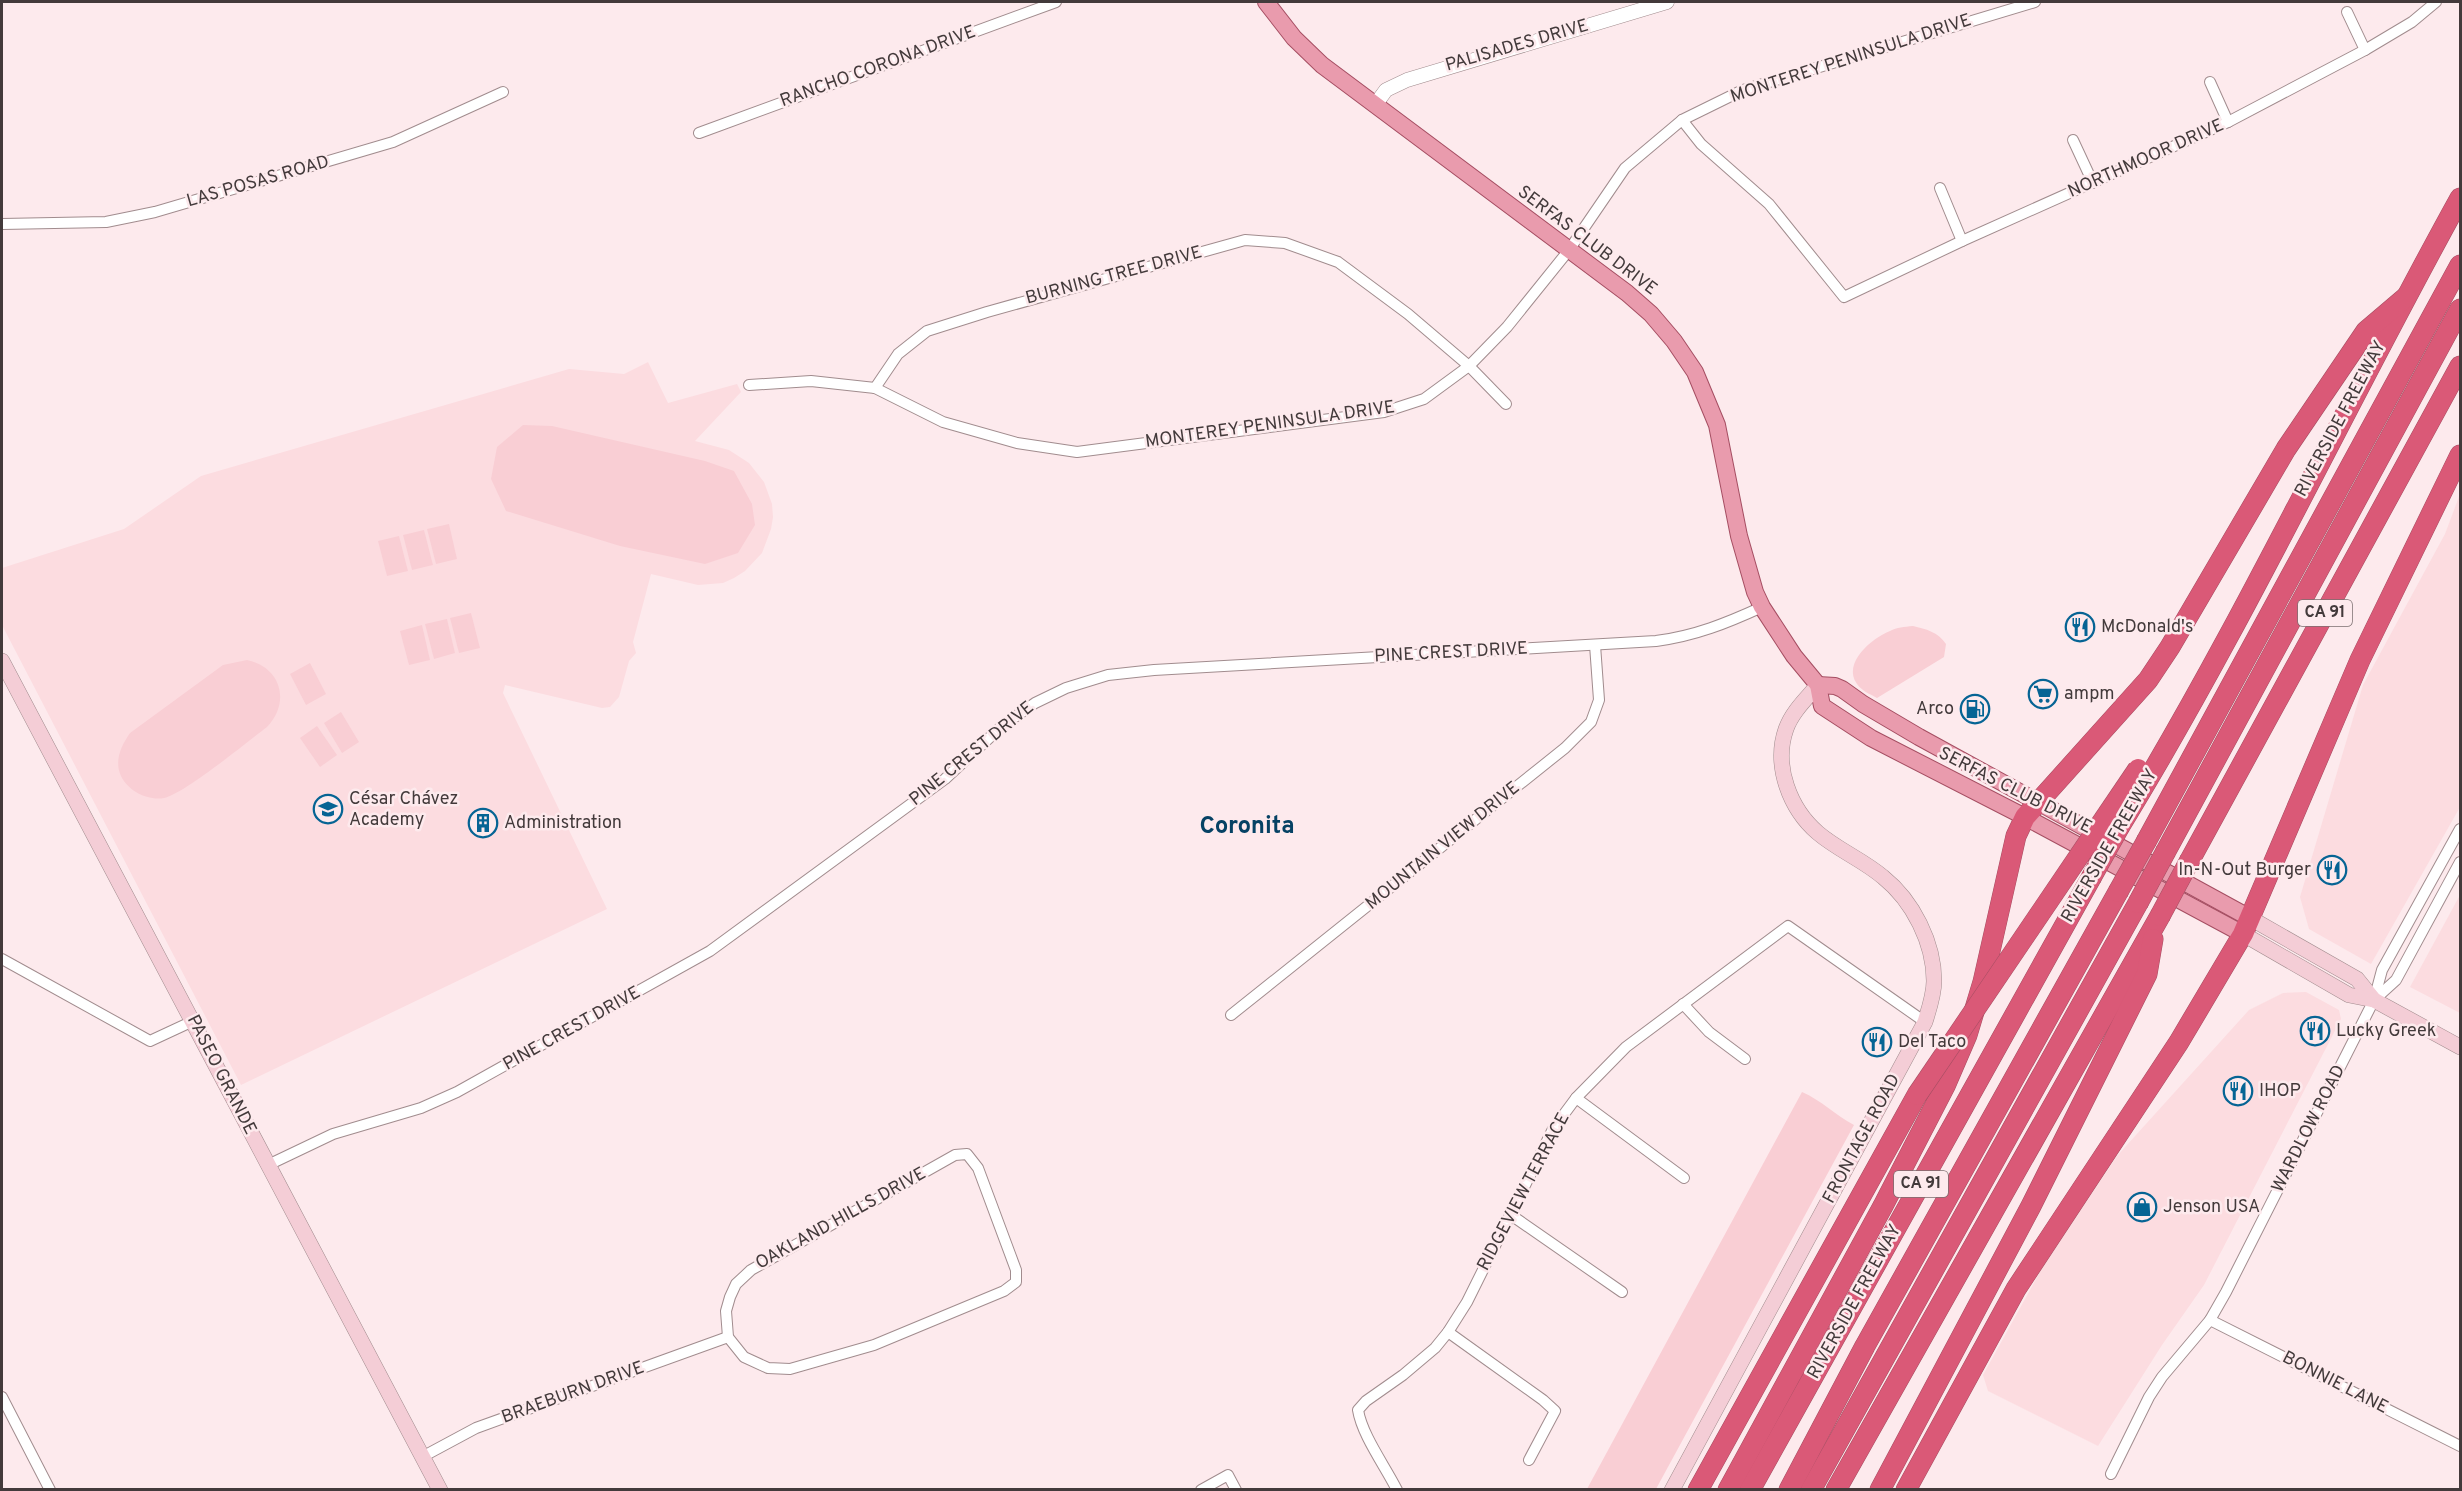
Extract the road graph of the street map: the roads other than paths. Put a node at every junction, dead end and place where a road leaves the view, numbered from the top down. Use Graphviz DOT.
graph roads {
  1 [pos="1056,2"];
  2 [pos="1266,2"];
  3 [pos="1667,2"];
  4 [pos="2035,2"];
  5 [pos="2436,2"];
  6 [pos="2347,12"];
  7 [pos="2365,50"];
  8 [pos="2210,82"];
  9 [pos="503,92"];
  10 [pos="1375,105"];
  11 [pos="1682,120"];
  12 [pos="2228,122"];
  13 [pos="699,133"];
  14 [pos="2073,140"];
  15 [pos="2093,183"];
  16 [pos="1940,188"];
  17 [pos="2460,198"];
  18 [pos="2,224"];
  19 [pos="1962,241"];
  20 [pos="1569,250"];
  21 [pos="2460,266"];
  22 [pos="2406,297"];
  23 [pos="2460,309"];
  24 [pos="1469,366"];
  25 [pos="2460,366"];
  26 [pos="749,385"];
  27 [pos="875,388"];
  28 [pos="1506,404"];
  29 [pos="2460,455"];
  30 [pos="1762,607"];
  31 [pos="1595,645"];
  32 [pos="2,661"];
  33 [pos="1818,685"];
  34 [pos="2175,736"];
  35 [pos="2039,802"];
  36 [pos="2025,817"];
  37 [pos="2460,829"];
  38 [pos="2460,862"];
  39 [pos="2158,920"];
  40 [pos="2246,926"];
  41 [pos="2,959"];
  42 [pos="2374,1000"];
  43 [pos="1683,1004"];
  44 [pos="1231,1015"];
  45 [pos="193,1021"];
  46 [pos="1925,1022"];
  47 [pos="2460,1047"];
  48 [pos="1745,1059"];
  49 [pos="1575,1098"];
  50 [pos="268,1165"];
  51 [pos="1684,1178"];
  52 [pos="1510,1215"];
  53 [pos="1622,1292"];
  54 [pos="2210,1320"];
  55 [pos="1448,1332"];
  56 [pos="728,1337"];
  57 [pos="2,1397"];
  58 [pos="2460,1446"];
  59 [pos="422,1456"];
  60 [pos="1529,1460"];
  61 [pos="2111,1474"];
  62 [pos="50,1490"];
  63 [pos="440,1490"];
  64 [pos="1201,1490"];
  65 [pos="1236,1490"];
  66 [pos="1397,1490"];
  67 [pos="1672,1490"];
  68 [pos="1698,1490"];
  69 [pos="1728,1490"];
  70 [pos="1750,1490"];
  71 [pos="1789,1490"];
  72 [pos="1811,1490"];
  73 [pos="1836,1490"];
  74 [pos="1880,1490"];
  75 [pos="1906,1490"];
  1 -- 13 [label="street, RANCHO CORONA DRIVE"];
  2 -- 10 [label="main road, SERFAS CLUB DRIVE"];
  3 -- 10 [label="street, PALISADES DRIVE"];
  4 -- 11 [label="street, MONTEREY PENINSULA DRIVE"];
  5 -- 7 [label="street, NORTHMOOR DRIVE"];
  6 -- 7 [label="street"];
  7 -- 12 [label="street, NORTHMOOR DRIVE"];
  8 -- 12 [label="street"];
  9 -- 18 [label="street, LAS POSAS ROAD"];
  10 -- 20 [label="main road, SERFAS CLUB DRIVE"];
  11 -- 19 [label="street, NORTHMOOR DRIVE"];
  11 -- 20 [label="street, MONTEREY PENINSULA DRIVE"];
  12 -- 15 [label="street, NORTHMOOR DRIVE"];
  14 -- 15 [label="street"];
  15 -- 19 [label="street, NORTHMOOR DRIVE"];
  16 -- 19 [label="street"];
  17 -- 22 [label="highway, RIVERSIDE FREEWAY / CA 91"];
  20 -- 24 [label="street, MONTEREY PENINSULA DRIVE"];
  20 -- 30 [label="main road, SERFAS CLUB DRIVE"];
  21 -- 71 [label="highway, bridge"];
  22 -- 34 [label="highway, RIVERSIDE FREEWAY / CA 91"];
  22 -- 35 [label="highway"];
  23 -- 72 [label="highway, bridge"];
  24 -- 27 [label="street, MONTEREY PENINSULA DRIVE"];
  24 -- 27 [label="street, BURNING TREE DRIVE"];
  24 -- 28 [label="street, BURNING TREE DRIVE"];
  25 -- 39 [label="highway, CA 91, bridge"];
  26 -- 27 [label="street"];
  29 -- 40 [label="highway"];
  30 -- 31 [label="street, PINE CREST DRIVE"];
  30 -- 33 [label="main road, SERFAS CLUB DRIVE"];
  31 -- 44 [label="street, MOUNTAIN VIEW DRIVE"];
  31 -- 50 [label="street, PINE CREST DRIVE"];
  32 -- 45 [label="main road, PASEO GRANDE"];
  33 -- 35 [label="main road, SERFAS CLUB DRIVE"];
  33 -- 36 [label="main road, SERFAS CLUB DRIVE"];
  33 -- 46 [label="main road, FRONTAGE ROAD"];
  34 -- 68 [label="highway, bridge"];
  34 -- 70 [label="highway, RIVERSIDE FREEWAY / CA 91, bridge"];
  35 -- 36 [label="highway"];
  35 -- 40 [label="main road, SERFAS CLUB DRIVE"];
  36 -- 40 [label="main road, SERFAS CLUB DRIVE"];
  36 -- 69 [label="highway"];
  37 -- 42 [label="street, WARDLOW ROAD"];
  38 -- 42 [label="street, WARDLOW ROAD"];
  39 -- 73 [label="highway, CA 91"];
  39 -- 74 [label="highway"];
  40 -- 42 [label="main road, SERFAS CLUB DRIVE"];
  40 -- 75 [label="highway"];
  41 -- 45 [label="street"];
  42 -- 47 [label="main road, SERFAS CLUB DRIVE"];
  42 -- 54 [label="street, WARDLOW ROAD"];
  43 -- 46 [label="street, RIDGEVIEW TERRACE"];
  43 -- 48 [label="street"];
  43 -- 49 [label="street, RIDGEVIEW TERRACE"];
  45 -- 50 [label="main road, PASEO GRANDE"];
  46 -- 67 [label="main road, FRONTAGE ROAD"];
  49 -- 51 [label="street"];
  49 -- 52 [label="street, RIDGEVIEW TERRACE"];
  50 -- 59 [label="main road, PASEO GRANDE"];
  52 -- 53 [label="street"];
  52 -- 55 [label="street, RIDGEVIEW TERRACE"];
  54 -- 58 [label="street, BONNIE LANE"];
  54 -- 61 [label="street, WARDLOW ROAD"];
  55 -- 60 [label="street"];
  55 -- 66 [label="street, RIDGEVIEW TERRACE"];
  56 -- 56 [label="street, OAKLAND HILLS DRIVE"];
  56 -- 59 [label="street, BRAEBURN DRIVE"];
  57 -- 62 [label="street"];
  59 -- 63 [label="main road, PASEO GRANDE"];
  64 -- 65 [label="street"];
}
